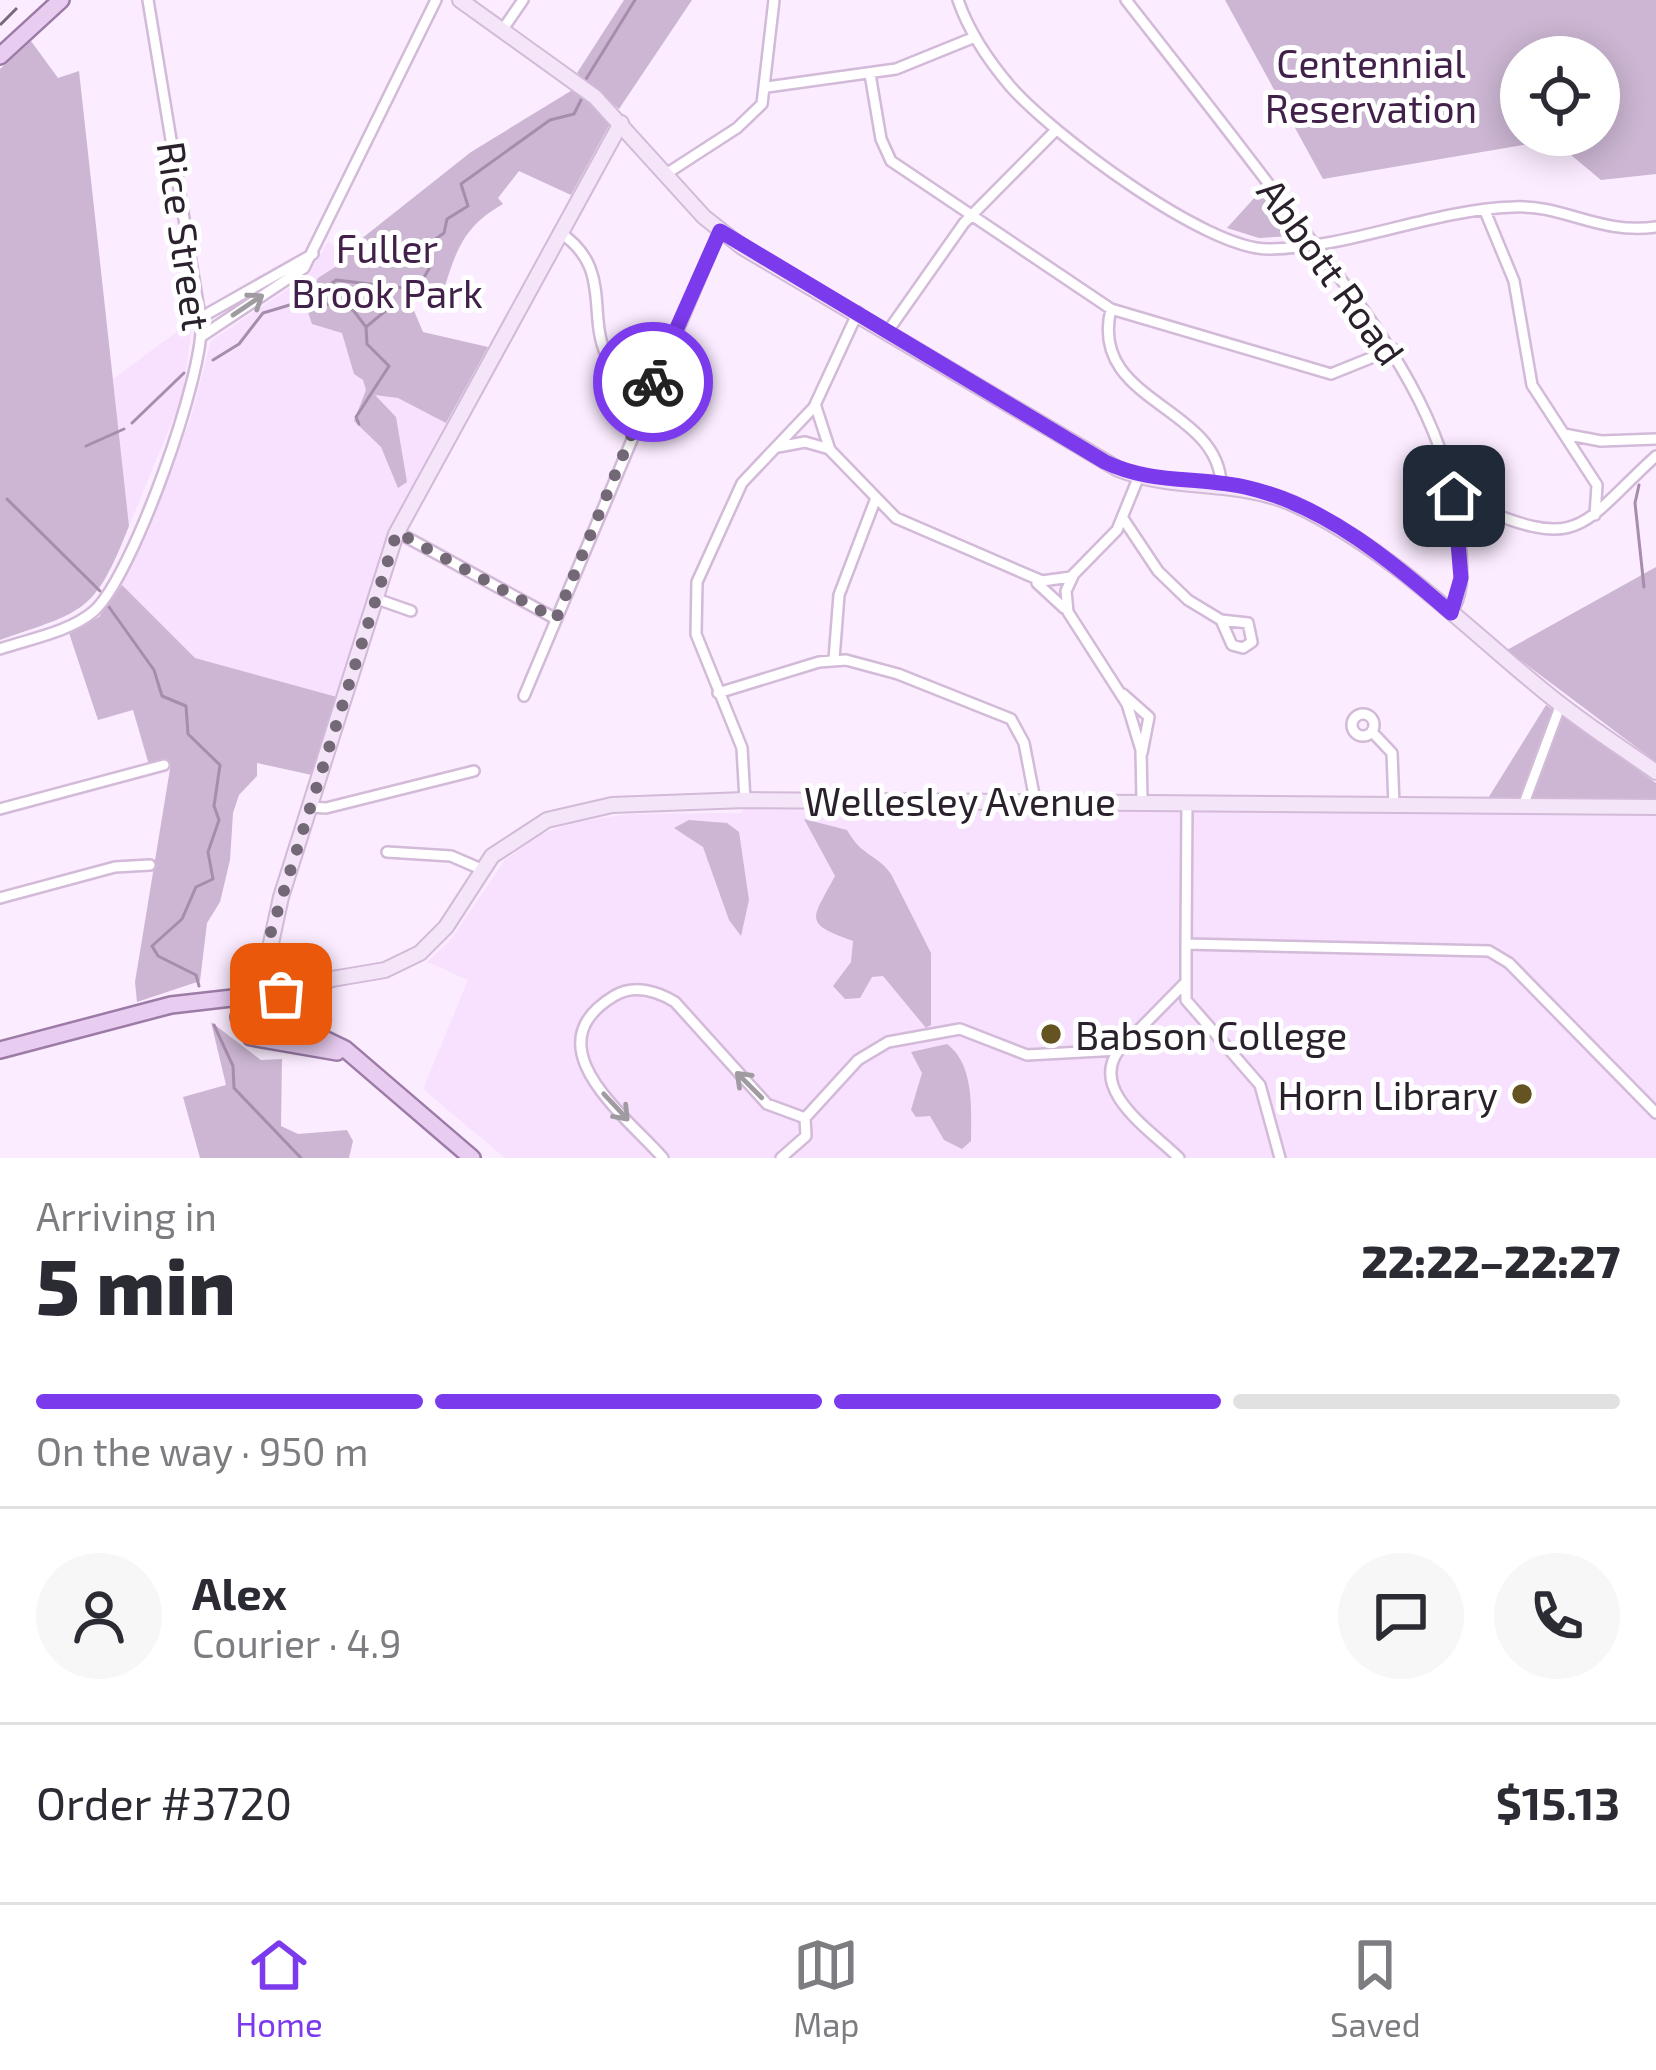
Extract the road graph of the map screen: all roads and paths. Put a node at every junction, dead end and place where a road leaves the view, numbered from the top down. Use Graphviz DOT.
graph roads {
  1 [pos="61,0"];
  2 [pos="148,0"];
  3 [pos="436,0"];
  4 [pos="460,0"];
  5 [pos="523,0"];
  6 [pos="774,0"];
  7 [pos="958,0"];
  8 [pos="1126,0"];
  9 [pos="503,29"];
  10 [pos="975,38"];
  11 [pos="0,56"];
  12 [pos="870,74"];
  13 [pos="767,87"];
  14 [pos="621,123"];
  15 [pos="1056,130"];
  16 [pos="666,174"];
  17 [pos="1485,211"];
  18 [pos="970,217"];
  19 [pos="1656,227"];
  20 [pos="558,231"];
  21 [pos="720,231"];
  22 [pos="1314,243"];
  23 [pos="313,254"];
  24 [pos="1111,309"];
  25 [pos="858,312"];
  26 [pos="200,318"];
  27 [pos="888,331"];
  28 [pos="202,335"];
  29 [pos="1393,350"];
  30 [pos="647,395"];
  31 [pos="817,401"];
  32 [pos="1559,432"];
  33 [pos="1656,439"];
  34 [pos="773,449"];
  35 [pos="830,450"];
  36 [pos="1656,456"];
  37 [pos="1444,460"];
  38 [pos="1139,476"];
  39 [pos="1221,483"];
  40 [pos="875,498"];
  41 [pos="1484,508"];
  42 [pos="1457,515"];
  43 [pos="1595,515"];
  44 [pos="1124,520"];
  45 [pos="397,532"];
  46 [pos="1074,575"];
  47 [pos="1029,577"];
  48 [pos="374,598"];
  49 [pos="1447,609"];
  50 [pos="411,611"];
  51 [pos="1068,612"];
  52 [pos="556,619"];
  53 [pos="1221,620"];
  54 [pos="0,649"];
  55 [pos="834,659"];
  56 [pos="718,693"];
  57 [pos="1123,694"];
  58 [pos="524,696"];
  59 [pos="1561,704"];
  60 [pos="1375,735"];
  61 [pos="1141,756"];
  62 [pos="164,765"];
  63 [pos="474,771"];
  64 [pos="1656,772"];
  65 [pos="746,800"];
  66 [pos="1035,800"];
  67 [pos="1142,801"];
  68 [pos="1187,802"];
  69 [pos="1394,805"];
  70 [pos="1523,806"];
  71 [pos="309,807"];
  72 [pos="1656,807"];
  73 [pos="0,809"];
  74 [pos="387,852"];
  75 [pos="150,865"];
  76 [pos="481,869"];
  77 [pos="0,898"];
  78 [pos="1186,944"];
  79 [pos="267,955"];
  80 [pos="332,980"];
  81 [pos="1185,984"];
  82 [pos="283,995"];
  83 [pos="249,996"];
  84 [pos="200,1004"];
  85 [pos="302,1018"];
  86 [pos="239,1019"];
  87 [pos="279,1044"];
  88 [pos="0,1050"];
  89 [pos="1118,1050"];
  90 [pos="351,1057"];
  91 [pos="1656,1113"];
  92 [pos="805,1118"];
  93 [pos="472,1158"];
  94 [pos="662,1158"];
  95 [pos="781,1158"];
  96 [pos="1179,1158"];
  97 [pos="1280,1158"];
  1 -- 11 [label="main road"];
  2 -- 26 [label="street, Rice Street"];
  3 -- 23 [label="street"];
  4 -- 9 [label="street"];
  5 -- 9 [label="street"];
  6 -- 13 [label="street"];
  7 -- 10 [label="street"];
  8 -- 22 [label="street, Abbott Road"];
  9 -- 14 [label="street"];
  10 -- 12 [label="street"];
  10 -- 15 [label="street"];
  12 -- 13 [label="street"];
  12 -- 18 [label="street"];
  13 -- 16 [label="street"];
  14 -- 16 [label="street"];
  14 -- 20 [label="street"];
  15 -- 18 [label="street"];
  15 -- 22 [label="street"];
  16 -- 21 [label="street"];
  17 -- 19 [label="street"];
  17 -- 22 [label="street"];
  17 -- 32 [label="street"];
  18 -- 24 [label="street"];
  18 -- 27 [label="street"];
  20 -- 30 [label="street"];
  20 -- 45 [label="street"];
  21 -- 25 [label="street"];
  21 -- 30 [label="street"];
  22 -- 29 [label="street, Abbott Road"];
  23 -- 26 [label="street"];
  28 -- 23 [label="street, one-way"];
  24 -- 29 [label="street"];
  24 -- 39 [label="street"];
  25 -- 27 [label="street"];
  25 -- 31 [label="street"];
  26 -- 28 [label="street, Rice Street"];
  27 -- 38 [label="street"];
  28 -- 54 [label="street, Rice Street"];
  29 -- 37 [label="street, Abbott Road"];
  30 -- 52 [label="street"];
  31 -- 34 [label="street"];
  31 -- 35 [label="street"];
  32 -- 33 [label="street"];
  32 -- 43 [label="street"];
  34 -- 35 [label="street"];
  34 -- 56 [label="street"];
  35 -- 40 [label="street"];
  36 -- 43 [label="street"];
  37 -- 41 [label="street"];
  37 -- 42 [label="street, Abbott Road"];
  38 -- 39 [label="street"];
  38 -- 44 [label="street"];
  39 -- 49 [label="street"];
  40 -- 47 [label="street"];
  40 -- 55 [label="street"];
  41 -- 42 [label="street"];
  41 -- 43 [label="street"];
  42 -- 49 [label="street, Abbott Road"];
  44 -- 46 [label="street"];
  44 -- 53 [label="street"];
  45 -- 48 [label="street"];
  45 -- 52 [label="street"];
  46 -- 47 [label="street"];
  46 -- 51 [label="street"];
  47 -- 51 [label="street"];
  48 -- 50 [label="street"];
  48 -- 71 [label="street"];
  49 -- 59 [label="street"];
  51 -- 57 [label="street"];
  52 -- 58 [label="street"];
  55 -- 56 [label="street"];
  55 -- 66 [label="street"];
  56 -- 65 [label="street"];
  57 -- 61 [label="street"];
  57 -- 61 [label="street"];
  59 -- 64 [label="street"];
  59 -- 70 [label="street"];
  60 -- 69 [label="street"];
  61 -- 67 [label="street"];
  62 -- 73 [label="street"];
  63 -- 71 [label="street"];
  65 -- 66 [label="street, Wellesley Avenue"];
  65 -- 76 [label="street, Wellesley Avenue"];
  66 -- 67 [label="street, Wellesley Avenue"];
  67 -- 68 [label="street, Wellesley Avenue"];
  68 -- 69 [label="street, Wellesley Avenue"];
  68 -- 78 [label="street"];
  69 -- 70 [label="street, Wellesley Avenue"];
  70 -- 72 [label="street, Wellesley Avenue"];
  71 -- 79 [label="street"];
  74 -- 76 [label="street"];
  75 -- 77 [label="street"];
  76 -- 80 [label="street, Wellesley Avenue"];
  78 -- 81 [label="street"];
  78 -- 91 [label="street"];
  79 -- 82 [label="street"];
  79 -- 83 [label="street"];
  80 -- 82 [label="street, Wellesley Avenue"];
  80 -- 85 [label="street"];
  81 -- 89 [label="street"];
  81 -- 97 [label="street"];
  82 -- 83 [label="main road"];
  82 -- 85 [label="main road"];
  83 -- 84 [label="main road"];
  83 -- 86 [label="main road"];
  84 -- 86 [label="main road"];
  84 -- 88 [label="main road"];
  85 -- 87 [label="main road"];
  85 -- 90 [label="main road"];
  86 -- 87 [label="main road"];
  87 -- 90 [label="main road"];
  89 -- 92 [label="street"];
  89 -- 96 [label="street"];
  90 -- 93 [label="main road"];
  92 -- 94 [label="street, one-way"];
  92 -- 95 [label="street"];
}
